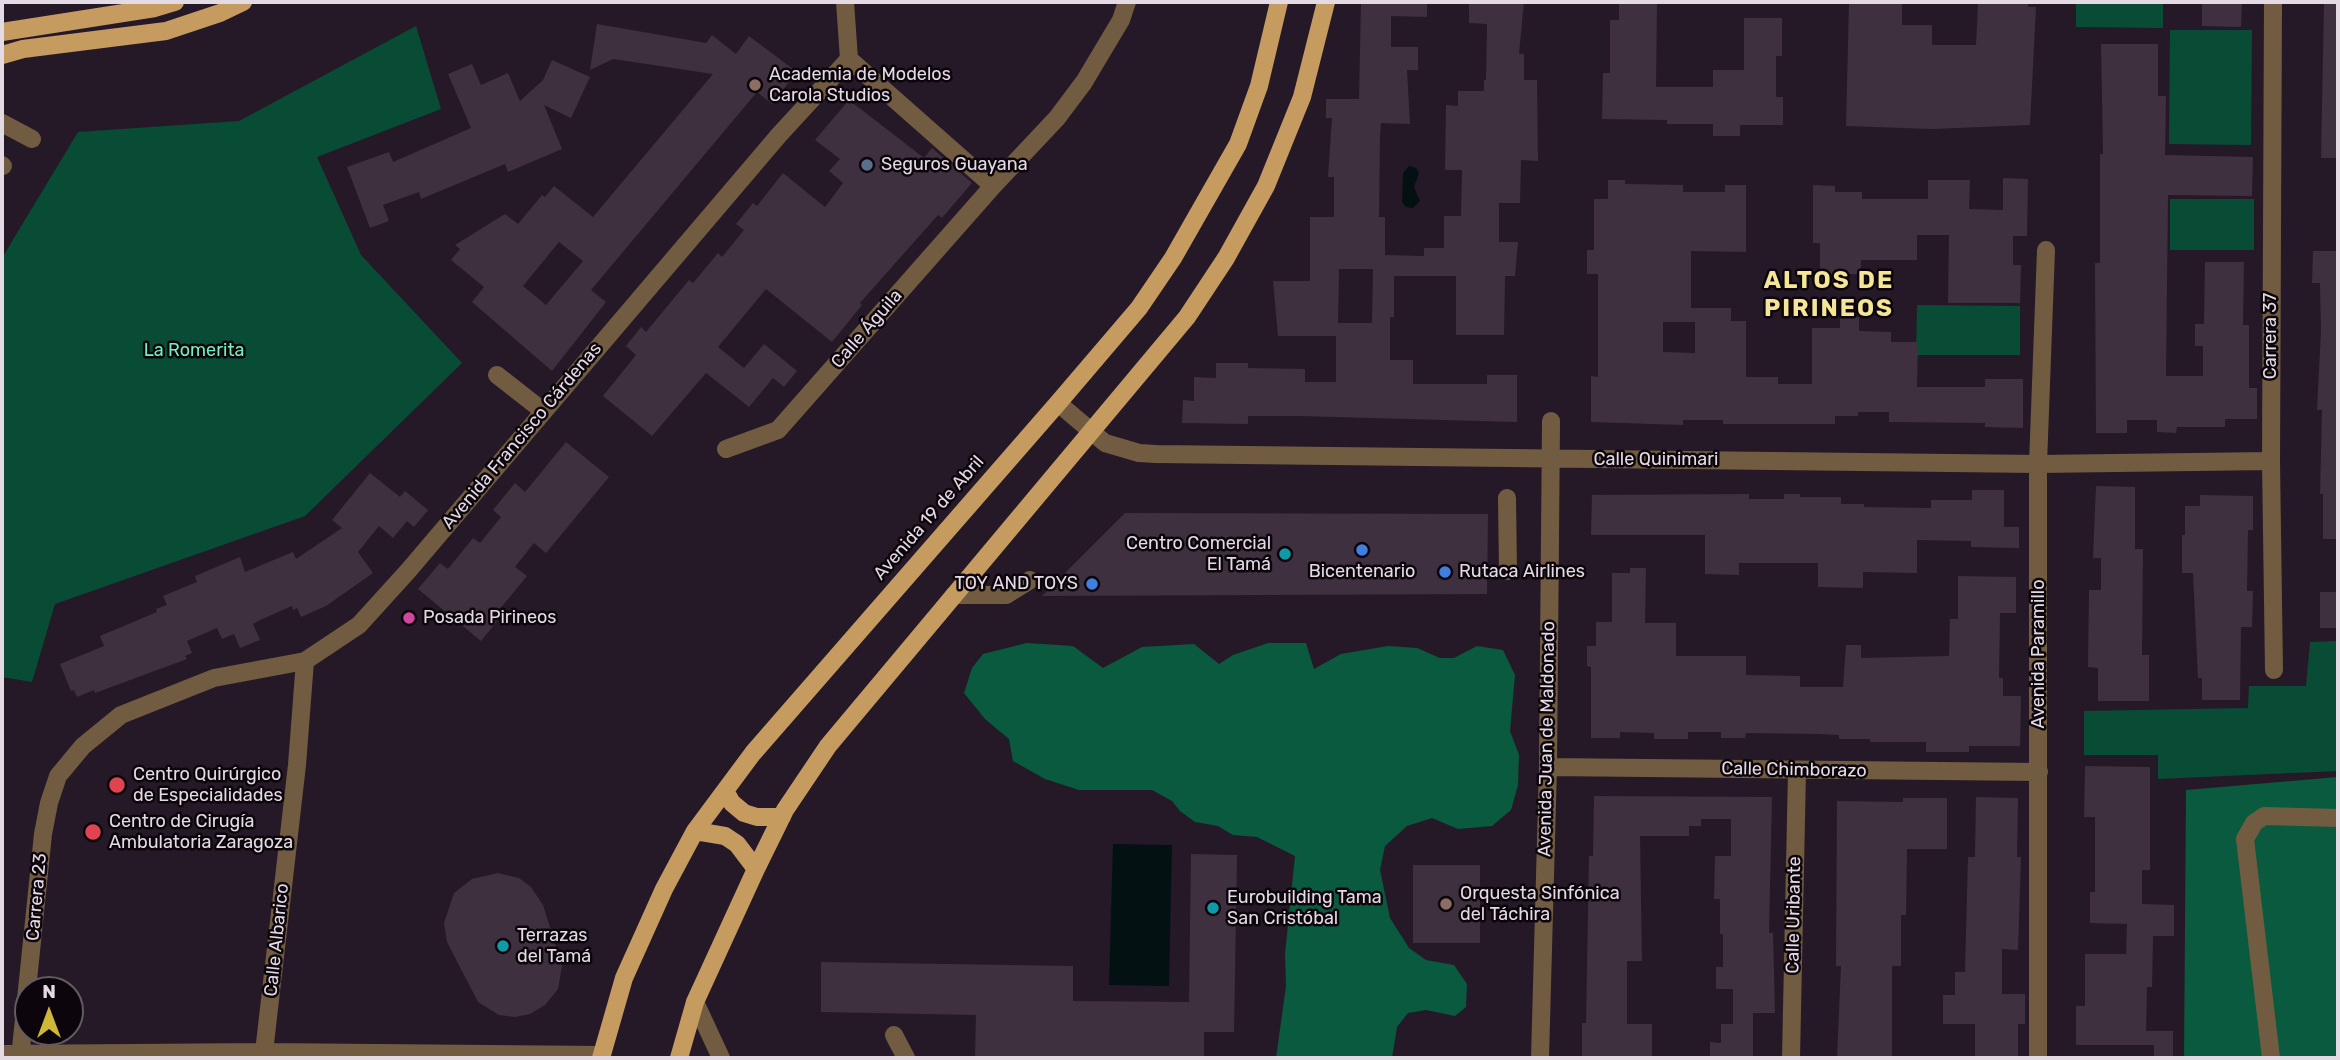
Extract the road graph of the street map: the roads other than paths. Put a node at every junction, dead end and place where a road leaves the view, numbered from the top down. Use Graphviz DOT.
graph roads {
  1 [pos="175,2"];
  2 [pos="243,2"];
  3 [pos="845,2"];
  4 [pos="1127,2"];
  5 [pos="1279,2"];
  6 [pos="1326,2"];
  7 [pos="2273,2"];
  8 [pos="2,32"];
  9 [pos="2,55"];
  10 [pos="849,59"];
  11 [pos="2,124"];
  12 [pos="32,139"];
  13 [pos="993,186"];
  14 [pos="2046,250"];
  15 [pos="497,375"];
  16 [pos="1058,403"];
  17 [pos="543,411"];
  18 [pos="1551,421"];
  19 [pos="1092,432"];
  20 [pos="726,449"];
  21 [pos="1551,459"];
  22 [pos="2271,461"];
  23 [pos="2038,464"];
  24 [pos="1507,498"];
  25 [pos="1508,571"];
  26 [pos="1030,580"];
  27 [pos="954,595"];
  28 [pos="305,661"];
  29 [pos="2274,670"];
  30 [pos="83,747"];
  31 [pos="1548,767"];
  32 [pos="1797,771"];
  33 [pos="2039,772"];
  34 [pos="725,792"];
  35 [pos="782,817"];
  36 [pos="2338,818"];
  37 [pos="695,831"];
  38 [pos="756,869"];
  39 [pos="695,1002"];
  40 [pos="894,1035"];
  41 [pos="264,1052"];
  42 [pos="2,1054"];
  43 [pos="21,1056"];
  44 [pos="350,1056"];
  45 [pos="601,1057"];
  46 [pos="680,1058"];
  47 [pos="721,1058"];
  48 [pos="905,1058"];
  49 [pos="1540,1058"];
  50 [pos="1791,1058"];
  51 [pos="2038,1058"];
  52 [pos="2270,1058"];
  1 -- 8 [label="main road"];
  2 -- 9 [label="main road"];
  3 -- 10 [label="street"];
  4 -- 13 [label="street, Calle Águila"];
  5 -- 16 [label="main road, Avenida 19 de Abril"];
  6 -- 19 [label="main road"];
  7 -- 22 [label="street, Carrera 37"];
  10 -- 13 [label="street"];
  10 -- 17 [label="street, Avenida Francisco Cárdenas"];
  11 -- 12 [label="street"];
  13 -- 20 [label="street, Calle Águila"];
  14 -- 23 [label="street, Avenida Paramillo"];
  15 -- 17 [label="street"];
  16 -- 19 [label="street, Calle Quinimari"];
  16 -- 34 [label="main road, Avenida 19 de Abril"];
  17 -- 28 [label="street, Avenida Francisco Cárdenas"];
  18 -- 21 [label="street, Avenida Juan de Maldonado"];
  19 -- 21 [label="street, Calle Quinimari"];
  19 -- 27 [label="main road"];
  21 -- 23 [label="street, Calle Quinimari"];
  21 -- 31 [label="street, Avenida Juan de Maldonado"];
  22 -- 23 [label="street, Calle Quinimari"];
  22 -- 29 [label="street, Carrera 37"];
  23 -- 33 [label="street, Avenida Paramillo"];
  24 -- 25 [label="street"];
  26 -- 27 [label="street"];
  27 -- 35 [label="main road"];
  28 -- 30 [label="street, Avenida Francisco Cárdenas"];
  28 -- 41 [label="street, Calle Albarico"];
  30 -- 43 [label="street, Carrera 23"];
  31 -- 32 [label="street, Calle Chimborazo"];
  31 -- 49 [label="street, Avenida Juan de Maldonado"];
  32 -- 33 [label="street, Calle Chimborazo"];
  32 -- 50 [label="street, Calle Uribante"];
  33 -- 51 [label="street, Avenida Paramillo"];
  34 -- 35 [label="main road"];
  34 -- 37 [label="main road, Avenida 19 de Abril"];
  35 -- 38 [label="main road"];
  36 -- 52 [label="street"];
  37 -- 38 [label="main road"];
  37 -- 45 [label="main road, Avenida 19 de Abril"];
  38 -- 39 [label="main road"];
  39 -- 46 [label="main road"];
  39 -- 47 [label="street"];
  40 -- 48 [label="street"];
  41 -- 43 [label="street"];
  41 -- 44 [label="street"];
  42 -- 43 [label="street"];
  44 -- 45 [label="street"];
}
